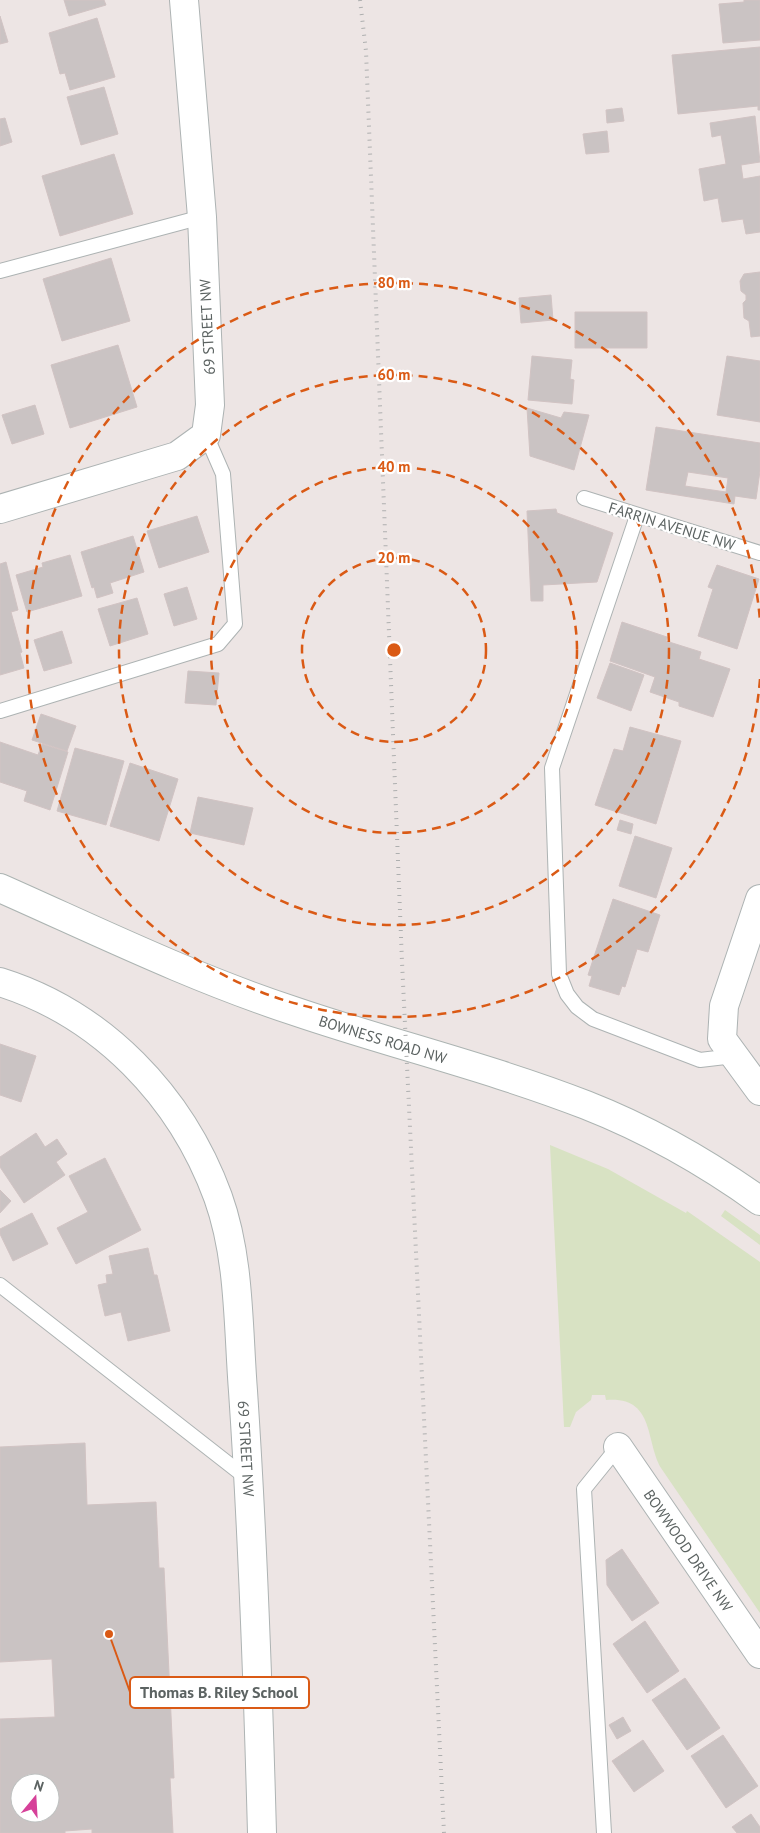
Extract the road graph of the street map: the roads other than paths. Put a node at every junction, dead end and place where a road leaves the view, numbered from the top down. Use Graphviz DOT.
graph roads {
  1 [pos="184,0"];
  2 [pos="202,217"];
  3 [pos="0,271"];
  4 [pos="206,434"];
  5 [pos="584,498"];
  6 [pos="0,508"];
  7 [pos="638,516"];
  8 [pos="760,553"];
  9 [pos="0,711"];
  10 [pos="0,888"];
  11 [pos="760,899"];
  12 [pos="0,982"];
  13 [pos="734,1056"];
  14 [pos="760,1091"];
  15 [pos="760,1201"];
  16 [pos="0,1285"];
  17 [pos="618,1447"];
  18 [pos="249,1480"];
  19 [pos="760,1654"];
  20 [pos="262,1833"];
  21 [pos="604,1833"];
  1 -- 2 [label="street, 69 STREET NW"];
  2 -- 3 [label="lane"];
  2 -- 4 [label="street, 69 STREET NW"];
  4 -- 6 [label="street"];
  4 -- 9 [label="lane"];
  5 -- 7 [label="lane, FARRIN AVENUE NW"];
  7 -- 8 [label="lane, FARRIN AVENUE NW"];
  7 -- 13 [label="lane"];
  10 -- 15 [label="street, BOWNESS ROAD NW"];
  11 -- 13 [label="street"];
  12 -- 18 [label="street, 69 STREET NW"];
  13 -- 14 [label="street"];
  16 -- 18 [label="lane"];
  17 -- 19 [label="street, BOWWOOD DRIVE NW"];
  17 -- 21 [label="lane"];
  18 -- 20 [label="street, 69 STREET NW"];
}
